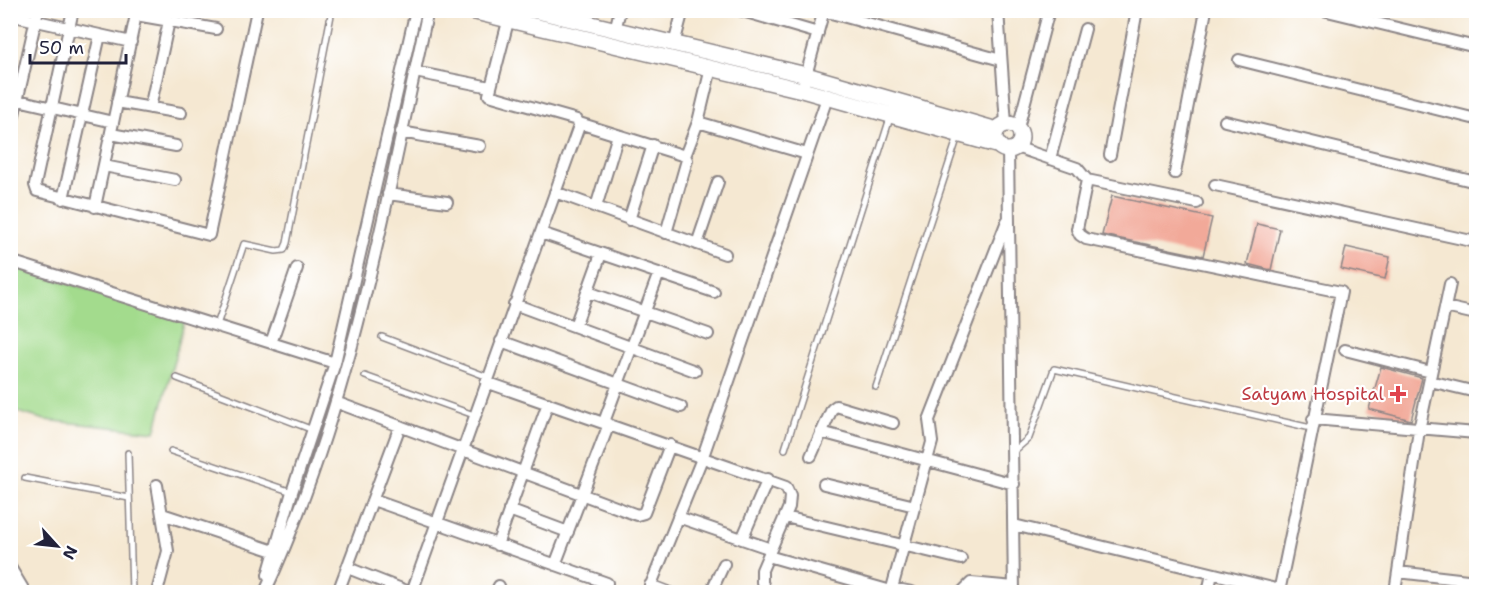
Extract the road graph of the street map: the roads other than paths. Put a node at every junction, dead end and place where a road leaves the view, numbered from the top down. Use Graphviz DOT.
graph roads {
  1 [pos="73,10"];
  2 [pos="257,10"];
  3 [pos="332,10"];
  4 [pos="416,10"];
  5 [pos="428,10"];
  6 [pos="467,10"];
  7 [pos="533,10"];
  8 [pos="620,10"];
  9 [pos="683,10"];
  10 [pos="739,10"];
  11 [pos="998,10"];
  12 [pos="1049,10"];
  13 [pos="1137,10"];
  14 [pos="1206,10"];
  15 [pos="1323,10"];
  16 [pos="824,11"];
  17 [pos="137,13"];
  18 [pos="561,14"];
  19 [pos="10,15"];
  20 [pos="509,15"];
  21 [pos="37,16"];
  22 [pos="169,21"];
  23 [pos="69,28"];
  24 [pos="216,29"];
  25 [pos="1084,29"];
  26 [pos="615,30"];
  27 [pos="818,33"];
  28 [pos="100,35"];
  29 [pos="130,42"];
  30 [pos="674,44"];
  31 [pos="1476,47"];
  32 [pos="1001,60"];
  33 [pos="1239,60"];
  34 [pos="712,61"];
  35 [pos="414,72"];
  36 [pos="804,82"];
  37 [pos="490,87"];
  38 [pos="827,98"];
  39 [pos="18,100"];
  40 [pos="117,102"];
  41 [pos="51,108"];
  42 [pos="150,108"];
  43 [pos="181,113"];
  44 [pos="82,115"];
  45 [pos="891,116"];
  46 [pos="1476,119"];
  47 [pos="1225,121"];
  48 [pos="113,122"];
  49 [pos="698,122"];
  50 [pos="579,123"];
  51 [pos="1007,127"];
  52 [pos="10,132"];
  53 [pos="401,132"];
  54 [pos="111,134"];
  55 [pos="618,135"];
  56 [pos="958,136"];
  57 [pos="653,145"];
  58 [pos="176,146"];
  59 [pos="480,146"];
  60 [pos="1008,147"];
  61 [pos="807,154"];
  62 [pos="1110,155"];
  63 [pos="685,156"];
  64 [pos="1050,159"];
  65 [pos="104,166"];
  66 [pos="1175,173"];
  67 [pos="175,180"];
  68 [pos="1087,180"];
  69 [pos="718,182"];
  70 [pos="1476,182"];
  71 [pos="1215,184"];
  72 [pos="555,192"];
  73 [pos="388,194"];
  74 [pos="63,199"];
  75 [pos="447,202"];
  76 [pos="1197,203"];
  77 [pos="95,207"];
  78 [pos="596,207"];
  79 [pos="1009,216"];
  80 [pos="629,220"];
  81 [pos="541,233"];
  82 [pos="666,233"];
  83 [pos="1476,242"];
  84 [pos="697,244"];
  85 [pos="601,254"];
  86 [pos="725,254"];
  87 [pos="10,261"];
  88 [pos="297,267"];
  89 [pos="659,273"];
  90 [pos="1450,284"];
  91 [pos="588,291"];
  92 [pos="714,292"];
  93 [pos="514,304"];
  94 [pos="1445,307"];
  95 [pos="645,312"];
  96 [pos="1476,314"];
  97 [pos="217,325"];
  98 [pos="575,326"];
  99 [pos="708,334"];
  100 [pos="381,337"];
  101 [pos="501,341"];
  102 [pos="272,342"];
  103 [pos="632,347"];
  104 [pos="1346,350"];
  105 [pos="335,363"];
  106 [pos="695,371"];
  107 [pos="365,376"];
  108 [pos="1430,377"];
  109 [pos="177,378"];
  110 [pos="487,379"];
  111 [pos="618,384"];
  112 [pos="876,387"];
  113 [pos="1476,392"];
  114 [pos="338,403"];
  115 [pos="548,403"];
  116 [pos="681,407"];
  117 [pos="474,415"];
  118 [pos="606,423"];
  119 [pos="893,423"];
  120 [pos="1312,423"];
  121 [pos="400,426"];
  122 [pos="313,430"];
  123 [pos="1419,430"];
  124 [pos="821,432"];
  125 [pos="1476,434"];
  126 [pos="670,445"];
  127 [pos="462,449"];
  128 [pos="785,449"];
  129 [pos="171,451"];
  130 [pos="1013,452"];
  131 [pos="128,453"];
  132 [pos="703,456"];
  133 [pos="811,456"];
  134 [pos="928,461"];
  135 [pos="523,472"];
  136 [pos="25,478"];
  137 [pos="768,479"];
  138 [pos="824,484"];
  139 [pos="1014,484"];
  140 [pos="157,485"];
  141 [pos="292,492"];
  142 [pos="582,495"];
  143 [pos="129,498"];
  144 [pos="373,500"];
  145 [pos="915,506"];
  146 [pos="509,510"];
  147 [pos="162,514"];
  148 [pos="678,516"];
  149 [pos="784,517"];
  150 [pos="436,523"];
  151 [pos="1014,525"];
  152 [pos="568,532"];
  153 [pos="742,539"];
  154 [pos="497,544"];
  155 [pos="903,547"];
  156 [pos="274,551"];
  157 [pos="769,552"];
  158 [pos="961,559"];
  159 [pos="724,564"];
  160 [pos="555,565"];
  161 [pos="10,567"];
  162 [pos="348,568"];
  163 [pos="1398,572"];
  164 [pos="1212,574"];
  165 [pos="1476,581"];
  166 [pos="607,583"];
  167 [pos="649,589"];
  168 [pos="891,590"];
  169 [pos="1014,590"];
  170 [pos="1280,591"];
  171 [pos="25,592"];
  172 [pos="132,592"];
  173 [pos="157,592"];
  174 [pos="265,592"];
  175 [pos="338,592"];
  176 [pos="411,592"];
  177 [pos="668,592"];
  178 [pos="711,592"];
  179 [pos="766,592"];
  180 [pos="912,592"];
  181 [pos="962,592"];
  182 [pos="1208,592"];
  183 [pos="1395,592"];
  1 -- 23 [label="street"];
  2 -- 77 [label="street"];
  3 -- 97 [label="lane"];
  4 -- 105 [label="street"];
  5 -- 35 [label="street"];
  6 -- 20 [label="street"];
  7 -- 18 [label="street"];
  8 -- 26 [label="street"];
  9 -- 30 [label="street"];
  10 -- 27 [label="street"];
  11 -- 32 [label="street"];
  12 -- 51 [label="street"];
  13 -- 62 [label="street"];
  14 -- 66 [label="street"];
  15 -- 31 [label="street"];
  16 -- 27 [label="street"];
  16 -- 32 [label="street"];
  17 -- 22 [label="street"];
  17 -- 29 [label="street"];
  18 -- 26 [label="street"];
  19 -- 21 [label="street"];
  20 -- 34 [label="street"];
  20 -- 37 [label="street"];
  21 -- 23 [label="street"];
  21 -- 39 [label="street"];
  22 -- 24 [label="street"];
  22 -- 42 [label="street"];
  23 -- 28 [label="street"];
  23 -- 41 [label="street"];
  25 -- 64 [label="street"];
  26 -- 30 [label="street"];
  27 -- 36 [label="street"];
  28 -- 29 [label="street"];
  28 -- 44 [label="street"];
  29 -- 40 [label="street"];
  30 -- 34 [label="street"];
  32 -- 51 [label="street"];
  33 -- 46 [label="street"];
  34 -- 36 [label="street"];
  34 -- 49 [label="street"];
  35 -- 37 [label="street"];
  35 -- 53 [label="street"];
  36 -- 38 [label="street"];
  36 -- 51 [label="street"];
  37 -- 50 [label="street"];
  38 -- 45 [label="street"];
  38 -- 61 [label="street"];
  39 -- 41 [label="street"];
  39 -- 52 [label="street"];
  40 -- 42 [label="street"];
  40 -- 48 [label="street"];
  41 -- 44 [label="street"];
  41 -- 74 [label="street"];
  42 -- 43 [label="street"];
  44 -- 48 [label="street"];
  44 -- 74 [label="street"];
  45 -- 56 [label="street"];
  45 -- 128 [label="lane"];
  47 -- 70 [label="street"];
  48 -- 54 [label="street"];
  49 -- 61 [label="street"];
  49 -- 63 [label="street"];
  50 -- 55 [label="street"];
  50 -- 72 [label="street"];
  51 -- 60 [label="street"];
  51 -- 60 [label="street"];
  53 -- 59 [label="street"];
  53 -- 73 [label="street"];
  54 -- 58 [label="street"];
  54 -- 65 [label="street"];
  55 -- 57 [label="street"];
  55 -- 78 [label="street"];
  56 -- 60 [label="street"];
  56 -- 112 [label="lane"];
  57 -- 63 [label="street"];
  57 -- 80 [label="street"];
  60 -- 64 [label="street"];
  60 -- 79 [label="street"];
  61 -- 132 [label="street"];
  63 -- 82 [label="street"];
  64 -- 68 [label="street"];
  65 -- 67 [label="street"];
  65 -- 77 [label="street"];
  68 -- 76 [label="street"];
  68 -- 120 [label="street"];
  69 -- 84 [label="street"];
  71 -- 83 [label="street"];
  72 -- 78 [label="street"];
  72 -- 81 [label="street"];
  73 -- 75 [label="street"];
  73 -- 114 [label="street"];
  74 -- 77 [label="street"];
  78 -- 80 [label="street"];
  79 -- 130 [label="street"];
  79 -- 134 [label="street"];
  80 -- 82 [label="street"];
  81 -- 85 [label="street"];
  81 -- 93 [label="street"];
  82 -- 84 [label="street"];
  84 -- 86 [label="street"];
  85 -- 89 [label="street"];
  85 -- 91 [label="street"];
  87 -- 97 [label="street"];
  88 -- 102 [label="street"];
  89 -- 92 [label="street"];
  89 -- 95 [label="street"];
  90 -- 94 [label="street"];
  91 -- 95 [label="street"];
  91 -- 98 [label="street"];
  93 -- 98 [label="street"];
  93 -- 101 [label="street"];
  94 -- 96 [label="street"];
  94 -- 108 [label="street"];
  95 -- 99 [label="street"];
  95 -- 103 [label="street"];
  97 -- 102 [label="street"];
  98 -- 103 [label="street"];
  100 -- 110 [label="lane"];
  101 -- 110 [label="street"];
  101 -- 111 [label="street"];
  102 -- 105 [label="street"];
  103 -- 106 [label="street"];
  103 -- 111 [label="street"];
  104 -- 108 [label="street"];
  105 -- 122 [label="street"];
  107 -- 117 [label="lane"];
  108 -- 113 [label="street"];
  108 -- 123 [label="street"];
  109 -- 122 [label="lane"];
  110 -- 115 [label="street"];
  110 -- 117 [label="street"];
  111 -- 116 [label="street"];
  111 -- 118 [label="street"];
  114 -- 121 [label="street"];
  114 -- 174 [label="street"];
  115 -- 118 [label="street"];
  115 -- 135 [label="street"];
  117 -- 127 [label="street"];
  118 -- 126 [label="street"];
  118 -- 142 [label="street"];
  119 -- 124 [label="street"];
  120 -- 123 [label="street"];
  120 -- 130 [label="lane"];
  120 -- 170 [label="street"];
  121 -- 127 [label="street"];
  121 -- 144 [label="street"];
  122 -- 141 [label="street"];
  123 -- 125 [label="street"];
  123 -- 163 [label="street"];
  124 -- 133 [label="street"];
  124 -- 134 [label="street"];
  126 -- 132 [label="street"];
  126 -- 142 [label="street"];
  127 -- 135 [label="street"];
  127 -- 150 [label="street"];
  129 -- 141 [label="lane"];
  130 -- 139 [label="street"];
  131 -- 143 [label="lane"];
  132 -- 137 [label="street"];
  132 -- 148 [label="street"];
  134 -- 139 [label="street"];
  134 -- 145 [label="street"];
  135 -- 142 [label="street"];
  135 -- 146 [label="street"];
  136 -- 143 [label="lane"];
  137 -- 149 [label="street"];
  137 -- 153 [label="street"];
  138 -- 145 [label="street"];
  139 -- 151 [label="street"];
  140 -- 147 [label="street"];
  141 -- 156 [label="street"];
  142 -- 152 [label="street"];
  143 -- 172 [label="lane"];
  144 -- 150 [label="street"];
  144 -- 162 [label="street"];
  145 -- 155 [label="street"];
  146 -- 152 [label="street"];
  146 -- 154 [label="street"];
  147 -- 156 [label="street"];
  147 -- 173 [label="street"];
  148 -- 153 [label="street"];
  148 -- 167 [label="street"];
  149 -- 155 [label="street"];
  149 -- 157 [label="street"];
  150 -- 154 [label="street"];
  150 -- 176 [label="street"];
  151 -- 164 [label="street"];
  151 -- 169 [label="street"];
  152 -- 160 [label="street"];
  153 -- 157 [label="street"];
  154 -- 160 [label="street"];
  155 -- 158 [label="street"];
  155 -- 168 [label="street"];
  156 -- 174 [label="street"];
  157 -- 168 [label="street"];
  157 -- 179 [label="street"];
  159 -- 178 [label="street"];
  160 -- 166 [label="street"];
  161 -- 171 [label="street"];
  162 -- 175 [label="street"];
  162 -- 176 [label="street"];
  163 -- 165 [label="street"];
  163 -- 183 [label="street"];
  164 -- 170 [label="street"];
  164 -- 182 [label="street"];
  167 -- 177 [label="street"];
  168 -- 180 [label="street"];
  169 -- 181 [label="street"];
}
